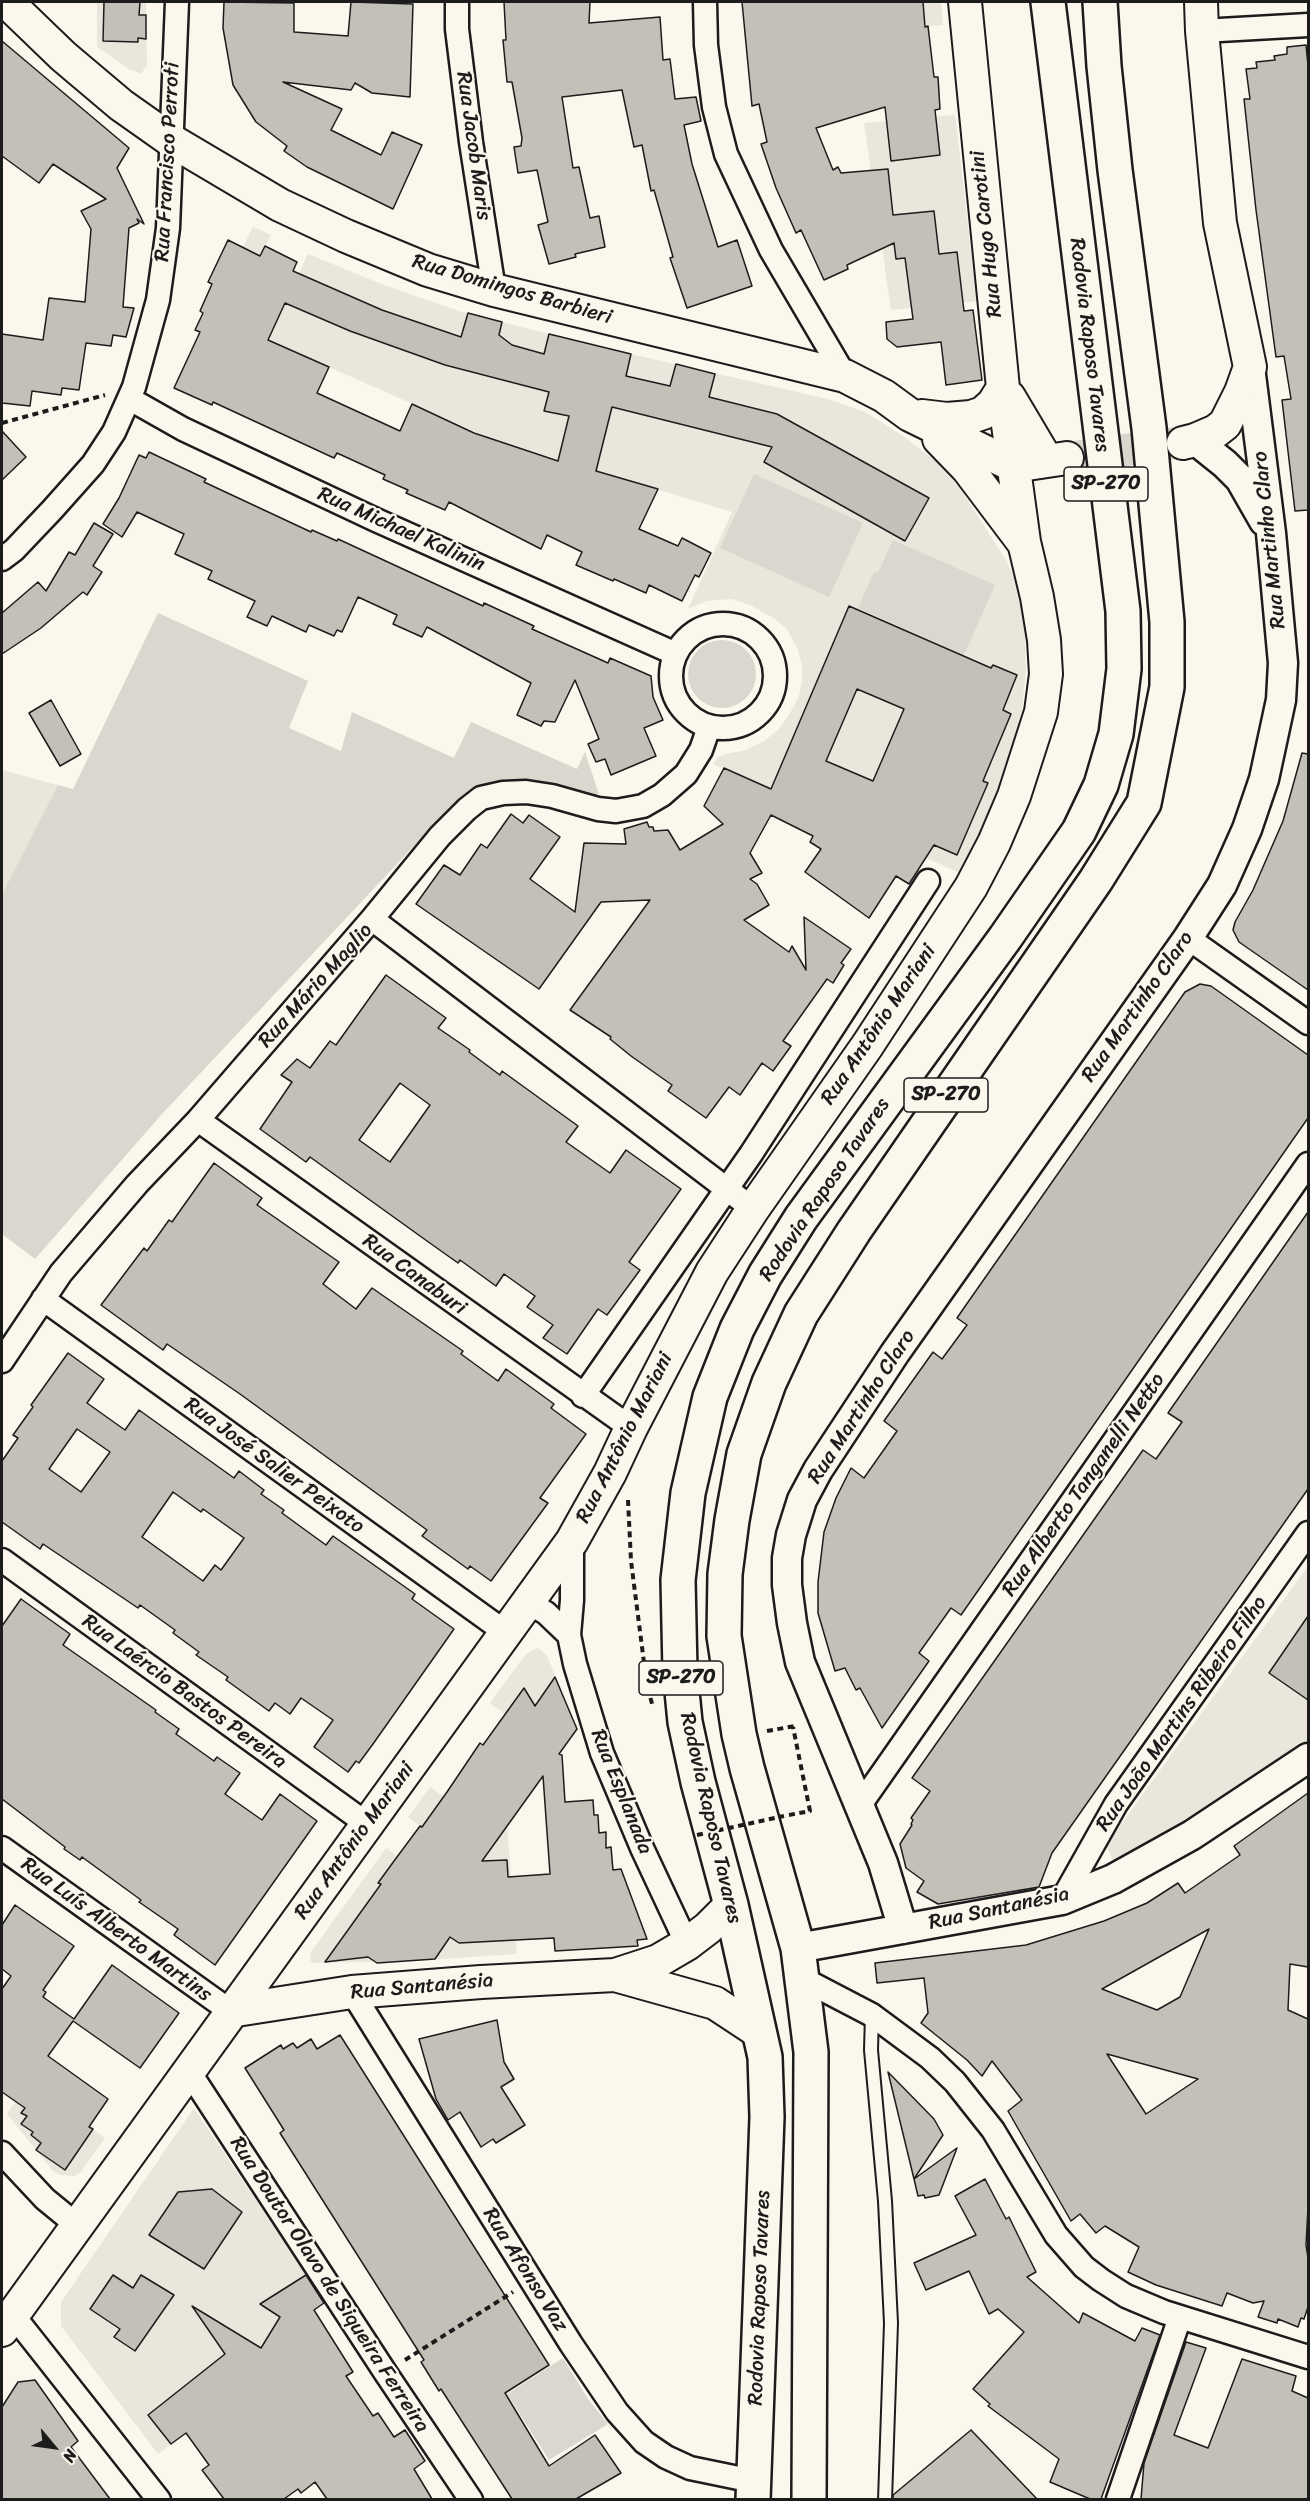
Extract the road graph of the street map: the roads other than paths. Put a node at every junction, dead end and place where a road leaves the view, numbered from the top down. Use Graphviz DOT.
graph roads {
  1 [pos="7,2"];
  2 [pos="177,2"];
  3 [pos="457,2"];
  4 [pos="705,2"];
  5 [pos="965,2"];
  6 [pos="1048,2"];
  7 [pos="1100,2"];
  8 [pos="1201,16"];
  9 [pos="1308,25"];
  10 [pos="171,141"];
  11 [pos="494,290"];
  12 [pos="1250,367"];
  13 [pos="845,376"];
  14 [pos="1003,388"];
  15 [pos="132,393"];
  16 [pos="910,415"];
  17 [pos="1189,441"];
  18 [pos="1057,460"];
  19 [pos="1014,466"];
  20 [pos="1271,533"];
  21 [pos="1024,542"];
  22 [pos="2,559"];
  23 [pos="676,654"];
  24 [pos="709,727"];
  25 [pos="928,881"];
  26 [pos="372,919"];
  27 [pos="1188,938"];
  28 [pos="1308,1023"];
  29 [pos="198,1120"];
  30 [pos="1308,1164"];
  31 [pos="727,1189"];
  32 [pos="753,1209"];
  33 [pos="44,1299"];
  34 [pos="2,1361"];
  35 [pos="583,1396"];
  36 [pos="631,1428"];
  37 [pos="1308,1533"];
  38 [pos="572,1541"];
  39 [pos="2,1560"];
  40 [pos="528,1602"];
  41 [pos="505,1632"];
  42 [pos="569,1635"];
  43 [pos="1308,1758"];
  44 [pos="860,1805"];
  45 [pos="367,1824"];
  46 [pos="2,1848"];
  47 [pos="1062,1900"];
  48 [pos="731,1905"];
  49 [pos="903,1929"];
  50 [pos="687,1944"];
  51 [pos="801,1964"];
  52 [pos="615,1975"];
  53 [pos="352,1992"];
  54 [pos="230,2011"];
  55 [pos="872,2015"];
  56 [pos="759,2032"];
  57 [pos="188,2070"];
  58 [pos="2,2153"];
  59 [pos="78,2226"];
  60 [pos="1180,2317"];
  61 [pos="7,2322"];
  62 [pos="1308,2357"];
  63 [pos="753,2490"];
  64 [pos="159,2499"];
  65 [pos="471,2499"];
  66 [pos="809,2499"];
  67 [pos="885,2499"];
  68 [pos="1118,2499"];
  1 -- 10 [label="main road, Rua Domingos Barbieri"];
  2 -- 10 [label="street, Rua Francisco Perroti"];
  3 -- 11 [label="street, Rua Jacob Maris"];
  4 -- 13 [label="street"];
  5 -- 14 [label="main road, Rua Hugo Carotini"];
  6 -- 48 [label="highway, Rodovia Raposo Tavares / SP-270"];
  7 -- 51 [label="highway, SP-270"];
  8 -- 9 [label="street"];
  8 -- 12 [label="main road, Rua Martinho Claro"];
  10 -- 11 [label="main road, Rua Domingos Barbieri"];
  10 -- 15 [label="street, Rua Francisco Perroti"];
  11 -- 13 [label="main road, Rua Domingos Barbieri"];
  12 -- 17 [label="main road"];
  12 -- 20 [label="street, Rua Martinho Claro"];
  13 -- 16 [label="main road, Rua Domingos Barbieri"];
  14 -- 16 [label="main road"];
  14 -- 18 [label="main road"];
  14 -- 19 [label="main road, Rua Hugo Carotini"];
  15 -- 22 [label="street, Rua Francisco Perroti"];
  15 -- 23 [label="street, Rua Michael Kalinin"];
  16 -- 19 [label="main road, Rua Domingos Barbieri"];
  16 -- 21 [label="main road"];
  17 -- 20 [label="street"];
  18 -- 19 [label="main road"];
  18 -- 21 [label="main road"];
  19 -- 21 [label="main road, Rua Antônio Mariani"];
  20 -- 27 [label="street, Rua Martinho Claro"];
  21 -- 32 [label="main road, Rua Antônio Mariani"];
  23 -- 24 [label="street"];
  23 -- 24 [label="street"];
  24 -- 26 [label="street"];
  25 -- 31 [label="street, Rua Antônio Mariani"];
  26 -- 29 [label="street, Rua Mário Maglio"];
  26 -- 31 [label="street, Rua Mário Maglio"];
  27 -- 28 [label="street"];
  27 -- 44 [label="street, Rua Martinho Claro"];
  29 -- 33 [label="street, Rua Mário Maglio"];
  29 -- 35 [label="street, Rua Canaburi"];
  30 -- 44 [label="street, Rua Alberto Tanganelli Netto"];
  31 -- 32 [label="street, Rua Mário Maglio"];
  31 -- 35 [label="street, Rua Antônio Mariani"];
  32 -- 36 [label="main road, Rua Antônio Mariani"];
  33 -- 34 [label="street, Rua Mário Maglio"];
  33 -- 41 [label="street, Rua José Salier Peixoto"];
  35 -- 36 [label="street, Rua Canaburi"];
  36 -- 38 [label="main road, Rua Antônio Mariani"];
  37 -- 47 [label="street, Rua João Martins Ribeiro Filho"];
  38 -- 40 [label="main road, Rua Antônio Mariani"];
  38 -- 42 [label="street, Rua Esplanada"];
  39 -- 45 [label="street, Rua Laércio Bastos Pereira"];
  40 -- 41 [label="main road, Rua Antônio Mariani"];
  40 -- 42 [label="street"];
  41 -- 45 [label="main road, Rua Antônio Mariani"];
  42 -- 50 [label="street, Rua Esplanada"];
  43 -- 47 [label="street, Rua Santanésia"];
  44 -- 49 [label="street, Rua Martinho Claro"];
  45 -- 54 [label="main road, Rua Antônio Mariani"];
  46 -- 54 [label="street, Rua Luís Alberto Martins"];
  47 -- 49 [label="street, Rua Santanésia"];
  48 -- 50 [label="main road, Rua Santanésia"];
  48 -- 56 [label="highway, Rodovia Raposo Tavares / SP-270"];
  49 -- 51 [label="street, Rua Santanésia"];
  50 -- 52 [label="main road, Rua Santanésia"];
  51 -- 55 [label="street"];
  51 -- 66 [label="highway, SP-270"];
  52 -- 53 [label="main road, Rua Santanésia"];
  52 -- 56 [label="main road, Rua Santanésia"];
  53 -- 54 [label="main road, Rua Santanésia"];
  53 -- 63 [label="street, Rua Afonso Vaz"];
  54 -- 57 [label="main road, Rua Antônio Mariani"];
  55 -- 60 [label="street"];
  55 -- 67 [label="lane"];
  56 -- 63 [label="highway, Rodovia Raposo Tavares / SP-270"];
  57 -- 59 [label="main road, Rua Antônio Mariani"];
  57 -- 65 [label="street, Rua Doutor Olavo de Siqueira Ferreira"];
  58 -- 59 [label="street"];
  59 -- 61 [label="main road, Rua Antônio Mariani"];
  60 -- 62 [label="street"];
  60 -- 68 [label="street"];
  61 -- 64 [label="street"];
}
